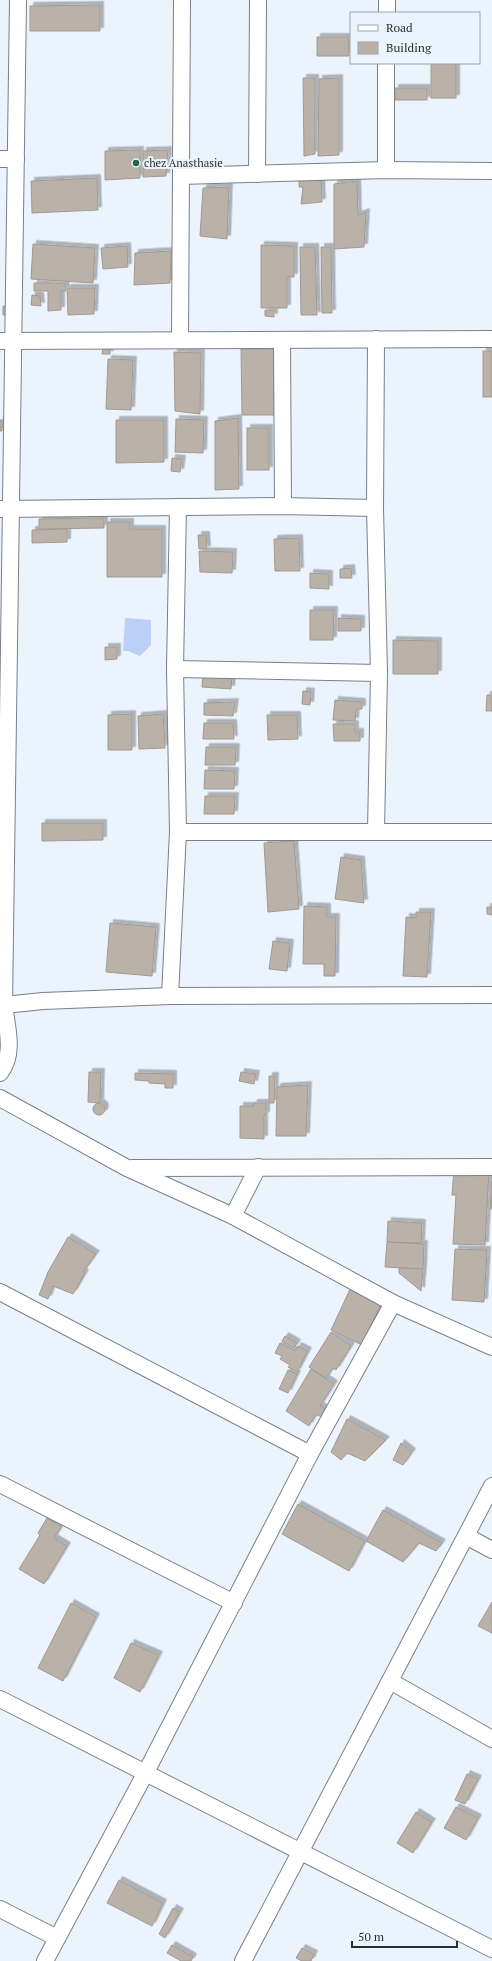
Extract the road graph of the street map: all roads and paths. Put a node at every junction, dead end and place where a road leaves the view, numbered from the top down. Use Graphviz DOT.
graph roads {
  1 [pos="18,0"];
  2 [pos="182,0"];
  3 [pos="258,0"];
  4 [pos="387,0"];
  5 [pos="387,12"];
  6 [pos="386,64"];
  7 [pos="16,159"];
  8 [pos="0,160"];
  9 [pos="386,170"];
  10 [pos="492,171"];
  11 [pos="257,174"];
  12 [pos="181,176"];
  13 [pos="492,339"];
  14 [pos="180,340"];
  15 [pos="282,340"];
  16 [pos="376,340"];
  17 [pos="7,341"];
  18 [pos="178,506"];
  19 [pos="283,506"];
  20 [pos="375,508"];
  21 [pos="6,509"];
  22 [pos="175,668"];
  23 [pos="379,674"];
  24 [pos="178,832"];
  25 [pos="376,832"];
  26 [pos="492,832"];
  27 [pos="492,995"];
  28 [pos="170,996"];
  29 [pos="4,1005"];
  30 [pos="0,1073"];
  31 [pos="0,1098"];
  32 [pos="258,1167"];
  33 [pos="492,1167"];
  34 [pos="127,1168"];
  35 [pos="233,1216"];
  36 [pos="0,1292"];
  37 [pos="393,1303"];
  38 [pos="492,1347"];
  39 [pos="310,1454"];
  40 [pos="0,1484"];
  41 [pos="492,1486"];
  42 [pos="466,1536"];
  43 [pos="492,1550"];
  44 [pos="234,1603"];
  45 [pos="390,1681"];
  46 [pos="0,1699"];
  47 [pos="492,1739"];
  48 [pos="145,1774"];
  49 [pos="301,1850"];
  50 [pos="0,1909"];
  51 [pos="57,1938"];
  52 [pos="492,1949"];
  53 [pos="45,1961"];
  54 [pos="243,1961"];
  1 -- 7 [label="street"];
  2 -- 12 [label="street"];
  3 -- 11 [label="street"];
  4 -- 5 [label="street"];
  6 -- 9 [label="street"];
  7 -- 8 [label="street"];
  7 -- 17 [label="street"];
  9 -- 10 [label="street"];
  9 -- 11 [label="street"];
  11 -- 12 [label="street"];
  12 -- 14 [label="street"];
  13 -- 16 [label="street"];
  14 -- 15 [label="street"];
  14 -- 17 [label="street"];
  15 -- 16 [label="street"];
  15 -- 19 [label="street"];
  16 -- 20 [label="street"];
  17 -- 21 [label="street"];
  18 -- 19 [label="street"];
  18 -- 21 [label="street"];
  18 -- 22 [label="street"];
  19 -- 20 [label="street"];
  20 -- 23 [label="street"];
  21 -- 29 [label="street"];
  22 -- 23 [label="street"];
  22 -- 24 [label="street"];
  23 -- 25 [label="street"];
  24 -- 25 [label="street"];
  24 -- 28 [label="street"];
  25 -- 26 [label="street"];
  27 -- 28 [label="street"];
  28 -- 29 [label="street"];
  29 -- 30 [label="street"];
  31 -- 34 [label="street"];
  32 -- 33 [label="street"];
  32 -- 34 [label="street"];
  32 -- 35 [label="street"];
  34 -- 35 [label="street"];
  35 -- 37 [label="street"];
  36 -- 39 [label="street"];
  37 -- 38 [label="street"];
  37 -- 39 [label="street"];
  39 -- 44 [label="street"];
  40 -- 44 [label="street"];
  41 -- 42 [label="street"];
  42 -- 43 [label="street"];
  42 -- 45 [label="street"];
  44 -- 48 [label="street"];
  45 -- 47 [label="street"];
  45 -- 49 [label="street"];
  46 -- 48 [label="street"];
  48 -- 49 [label="street"];
  48 -- 51 [label="street"];
  49 -- 52 [label="street"];
  49 -- 54 [label="street"];
  50 -- 51 [label="street"];
  51 -- 53 [label="street"];
}
